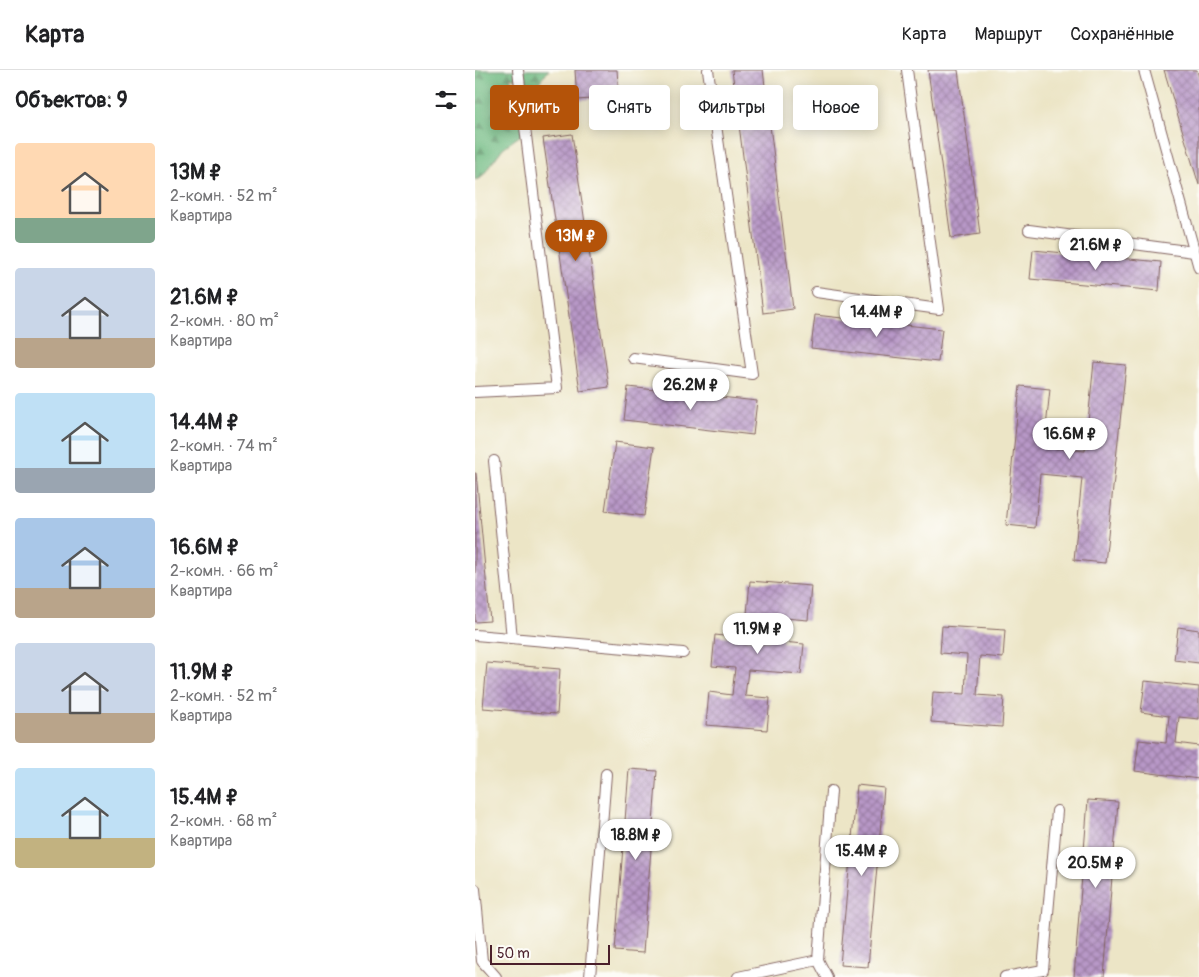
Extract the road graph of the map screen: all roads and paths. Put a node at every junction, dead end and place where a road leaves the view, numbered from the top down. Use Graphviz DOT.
graph roads {
  1 [pos="518,70"];
  2 [pos="708,70"];
  3 [pos="907,70"];
  4 [pos="1145,70"];
  5 [pos="1029,230"];
  6 [pos="1194,252"];
  7 [pos="1199,268"];
  8 [pos="816,292"];
  9 [pos="633,358"];
  10 [pos="475,392"];
  11 [pos="494,462"];
  12 [pos="475,635"];
  13 [pos="512,638"];
  14 [pos="683,652"];
  15 [pos="606,774"];
  16 [pos="831,791"];
  17 [pos="1057,810"];
  18 [pos="475,889"];
  19 [pos="817,960"];
  20 [pos="1045,973"];
  21 [pos="496,977"];
  22 [pos="590,977"];
  23 [pos="738,977"];
  24 [pos="827,977"];
  25 [pos="1005,977"];
  1 -- 10 [label="lane"];
  2 -- 9 [label="lane"];
  3 -- 8 [label="lane"];
  4 -- 6 [label="lane"];
  5 -- 6 [label="lane"];
  6 -- 7 [label="lane"];
  11 -- 13 [label="lane"];
  12 -- 13 [label="lane"];
  13 -- 14 [label="lane"];
  15 -- 22 [label="lane"];
  16 -- 19 [label="lane"];
  17 -- 20 [label="lane"];
  18 -- 21 [label="lane"];
  19 -- 23 [label="lane"];
  19 -- 24 [label="lane"];
  20 -- 25 [label="lane"];
}
